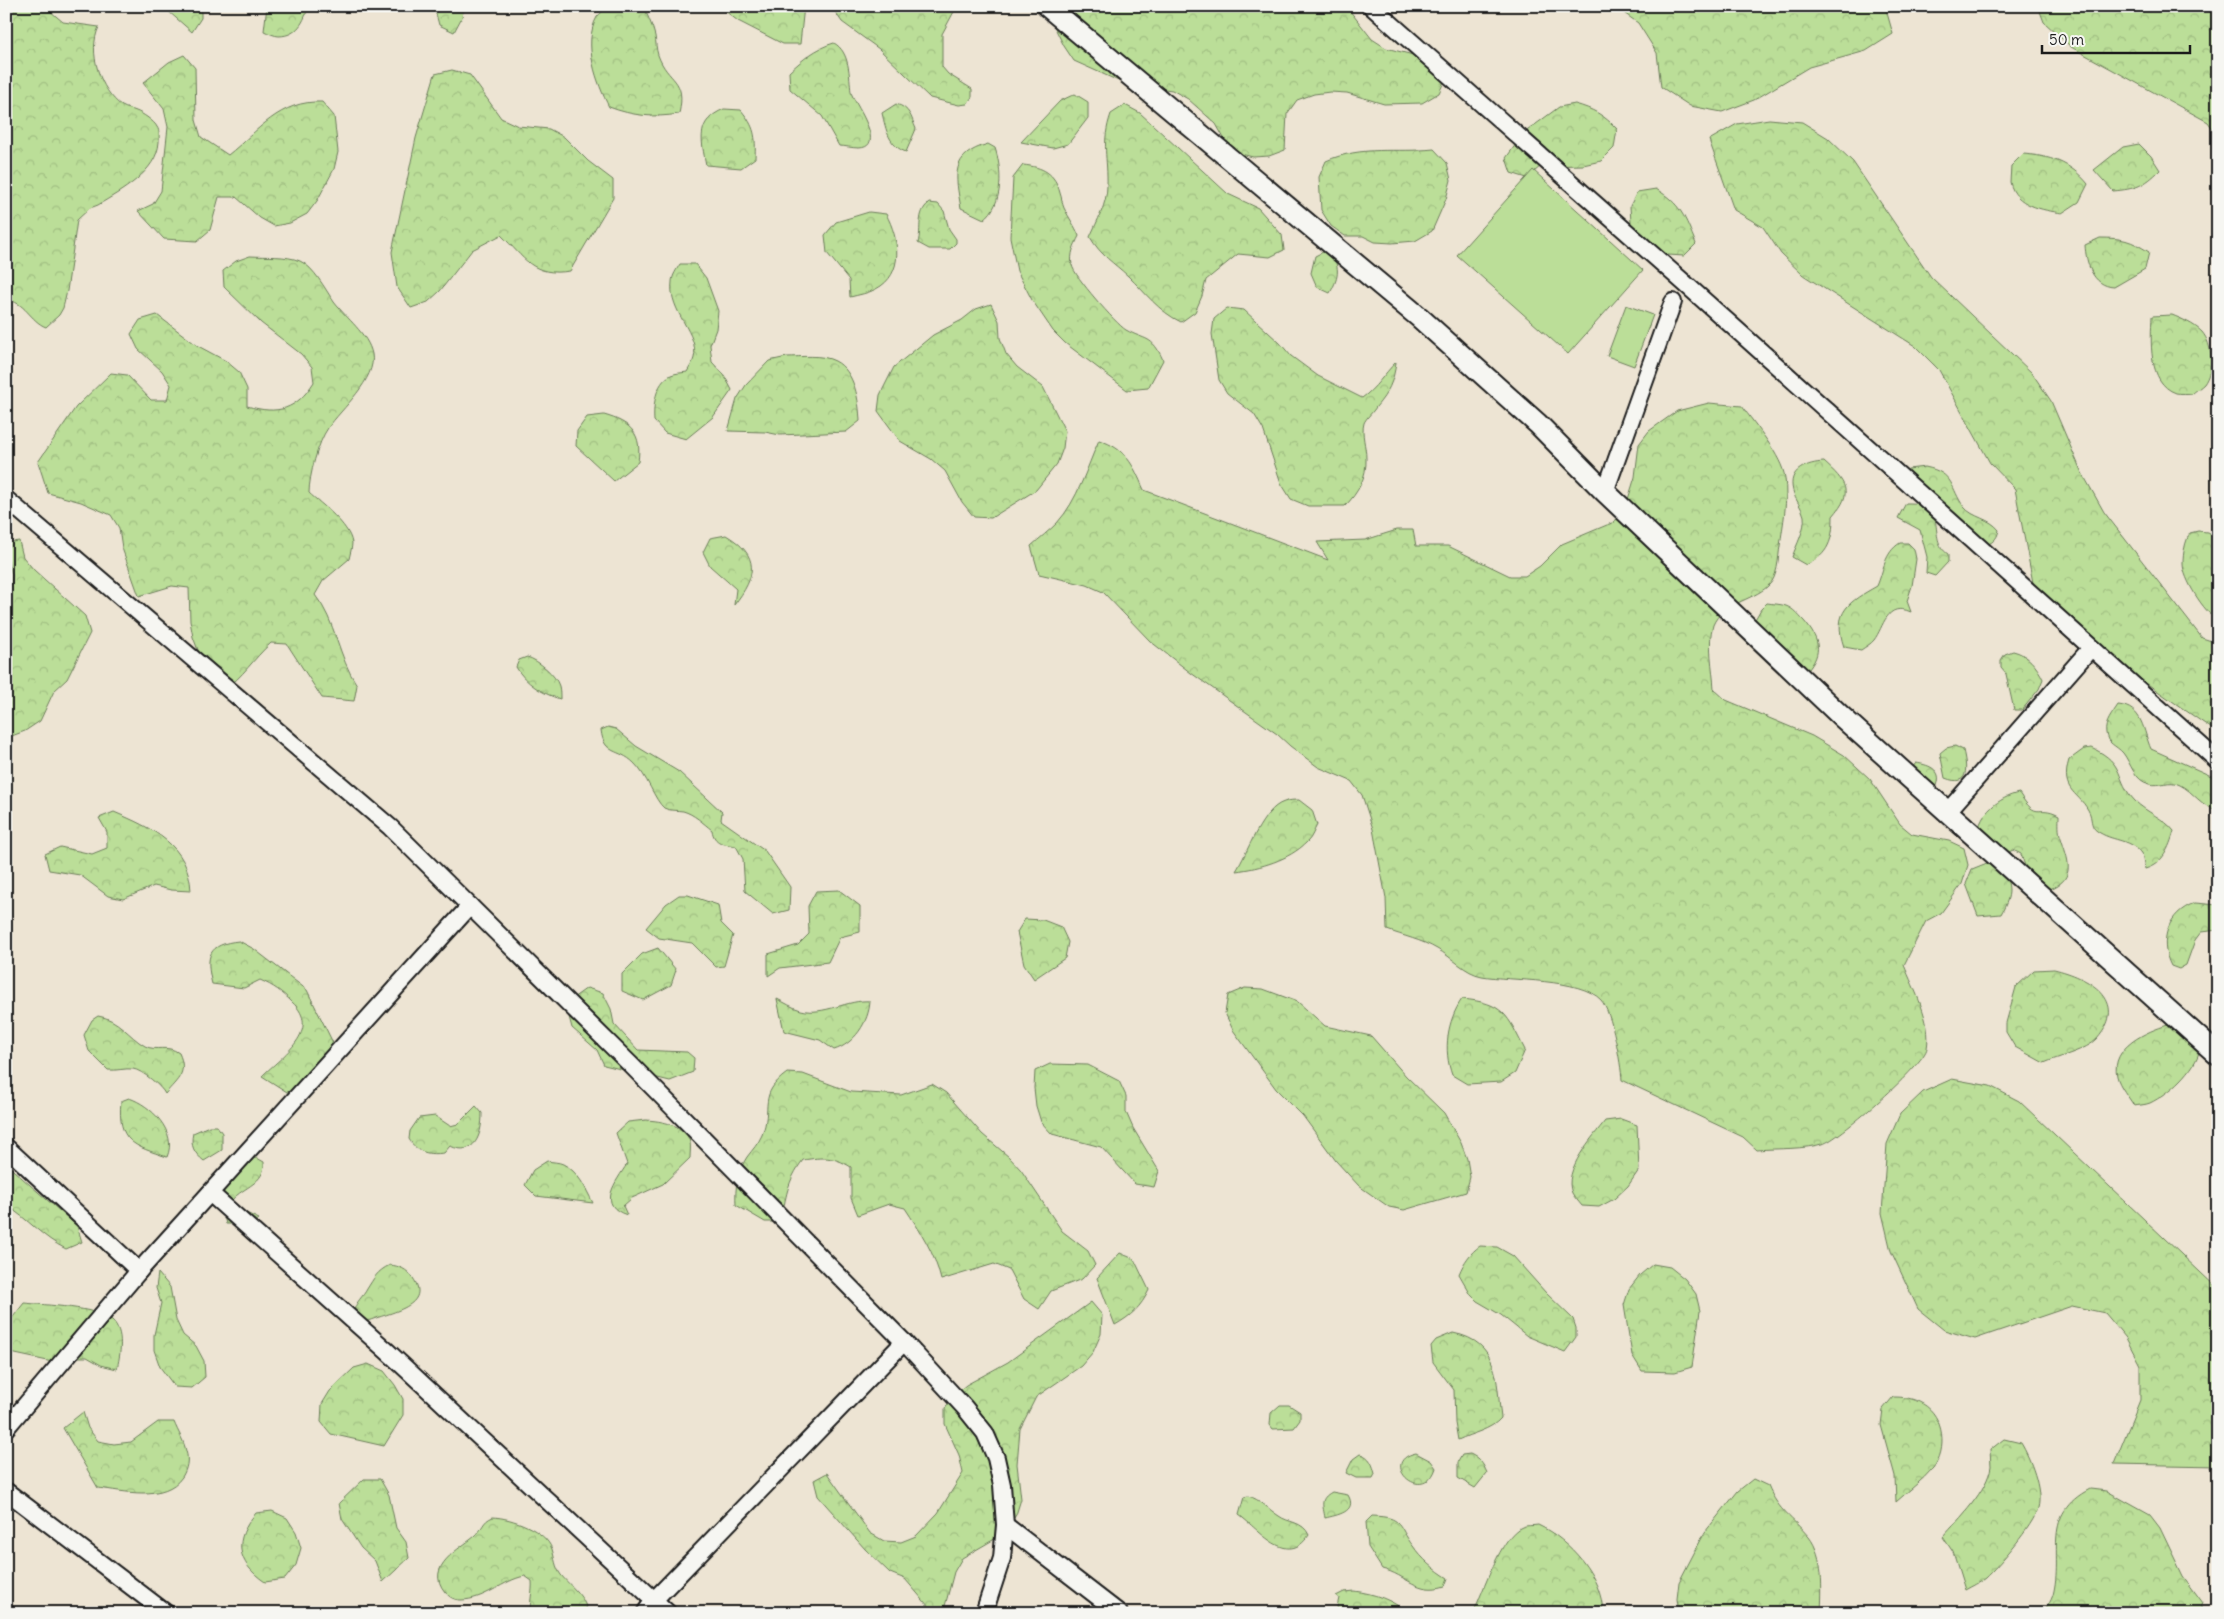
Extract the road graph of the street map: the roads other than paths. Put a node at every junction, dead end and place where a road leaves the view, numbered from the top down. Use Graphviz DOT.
graph roads {
  1 [pos="1047,6"];
  2 [pos="1371,6"];
  3 [pos="1672,302"];
  4 [pos="1605,492"];
  5 [pos="6,499"];
  6 [pos="2091,648"];
  7 [pos="2218,761"];
  8 [pos="1948,811"];
  9 [pos="470,906"];
  10 [pos="2218,1055"];
  11 [pos="6,1147"];
  12 [pos="210,1193"];
  13 [pos="139,1272"];
  14 [pos="904,1342"];
  15 [pos="6,1428"];
  16 [pos="6,1491"];
  17 [pos="1005,1525"];
  18 [pos="649,1606"];
  19 [pos="166,1613"];
  20 [pos="668,1613"];
  21 [pos="984,1613"];
  22 [pos="1119,1613"];
  1 -- 4 [label="street"];
  2 -- 6 [label="street"];
  3 -- 4 [label="street"];
  4 -- 8 [label="street"];
  5 -- 9 [label="street"];
  6 -- 7 [label="street"];
  6 -- 8 [label="street"];
  8 -- 10 [label="street"];
  9 -- 12 [label="street"];
  9 -- 14 [label="street"];
  11 -- 13 [label="street"];
  12 -- 13 [label="street"];
  12 -- 18 [label="street"];
  13 -- 15 [label="street"];
  14 -- 17 [label="street"];
  14 -- 18 [label="street"];
  16 -- 19 [label="street"];
  17 -- 21 [label="street"];
  17 -- 22 [label="street"];
  18 -- 20 [label="street"];
}
